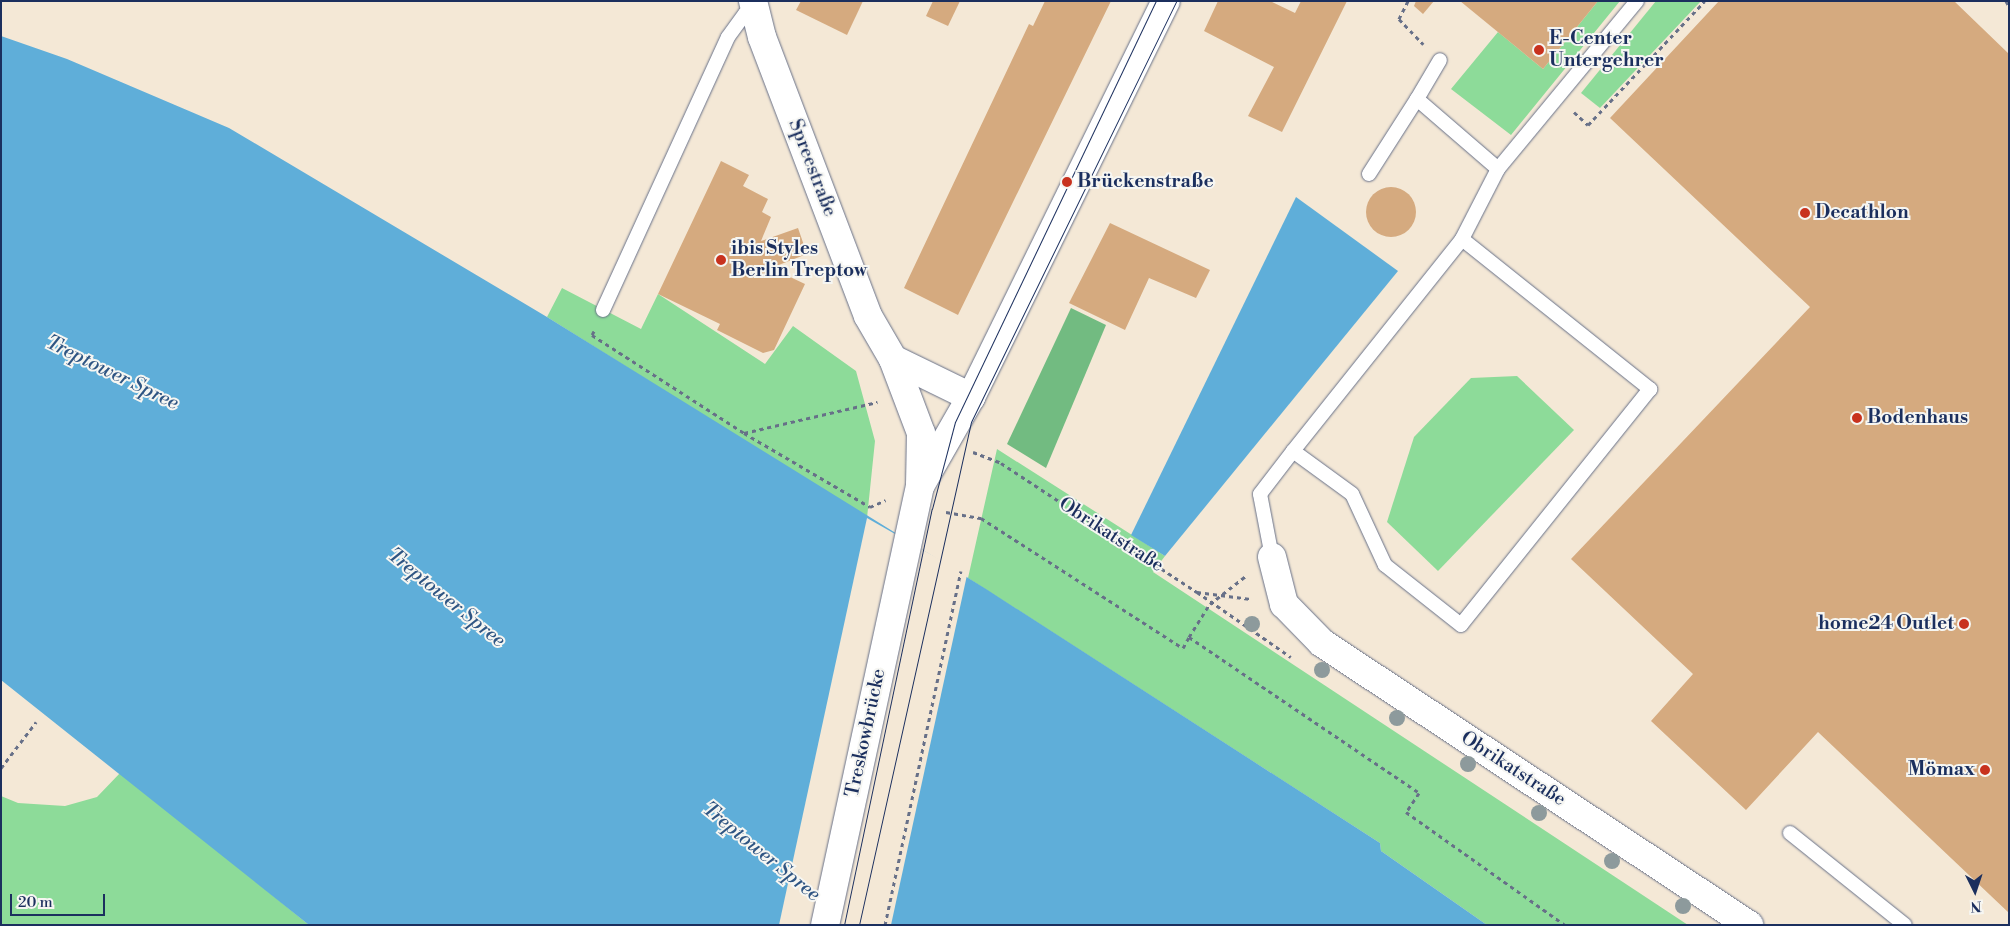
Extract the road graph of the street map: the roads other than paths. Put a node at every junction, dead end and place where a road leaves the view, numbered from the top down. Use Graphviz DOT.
graph roads {
  1 [pos="1166,1"];
  2 [pos="1636,1"];
  3 [pos="754,7"];
  4 [pos="1440,60"];
  5 [pos="1417,99"];
  6 [pos="1498,169"];
  7 [pos="1369,174"];
  8 [pos="1462,240"];
  9 [pos="603,310"];
  10 [pos="893,359"];
  11 [pos="971,397"];
  12 [pos="1293,451"];
  13 [pos="917,496"];
  14 [pos="907,541"];
  15 [pos="1272,557"];
  16 [pos="1790,833"];
  17 [pos="824,925"];
  18 [pos="1749,925"];
  19 [pos="1905,925"];
  1 -- 11 [label="street"];
  2 -- 6 [label="lane"];
  3 -- 9 [label="lane"];
  3 -- 10 [label="street, Spreestraße"];
  4 -- 5 [label="lane"];
  5 -- 6 [label="lane"];
  5 -- 7 [label="lane"];
  6 -- 8 [label="lane"];
  8 -- 12 [label="lane"];
  8 -- 12 [label="lane"];
  10 -- 11 [label="street"];
  10 -- 13 [label="street, Spreestraße"];
  11 -- 13 [label="street"];
  12 -- 15 [label="lane"];
  13 -- 14 [label="street, Spreestraße"];
  14 -- 17 [label="street, Treskowbrücke"];
  15 -- 18 [label="street, Obrikatstraße"];
  16 -- 19 [label="lane"];
}
